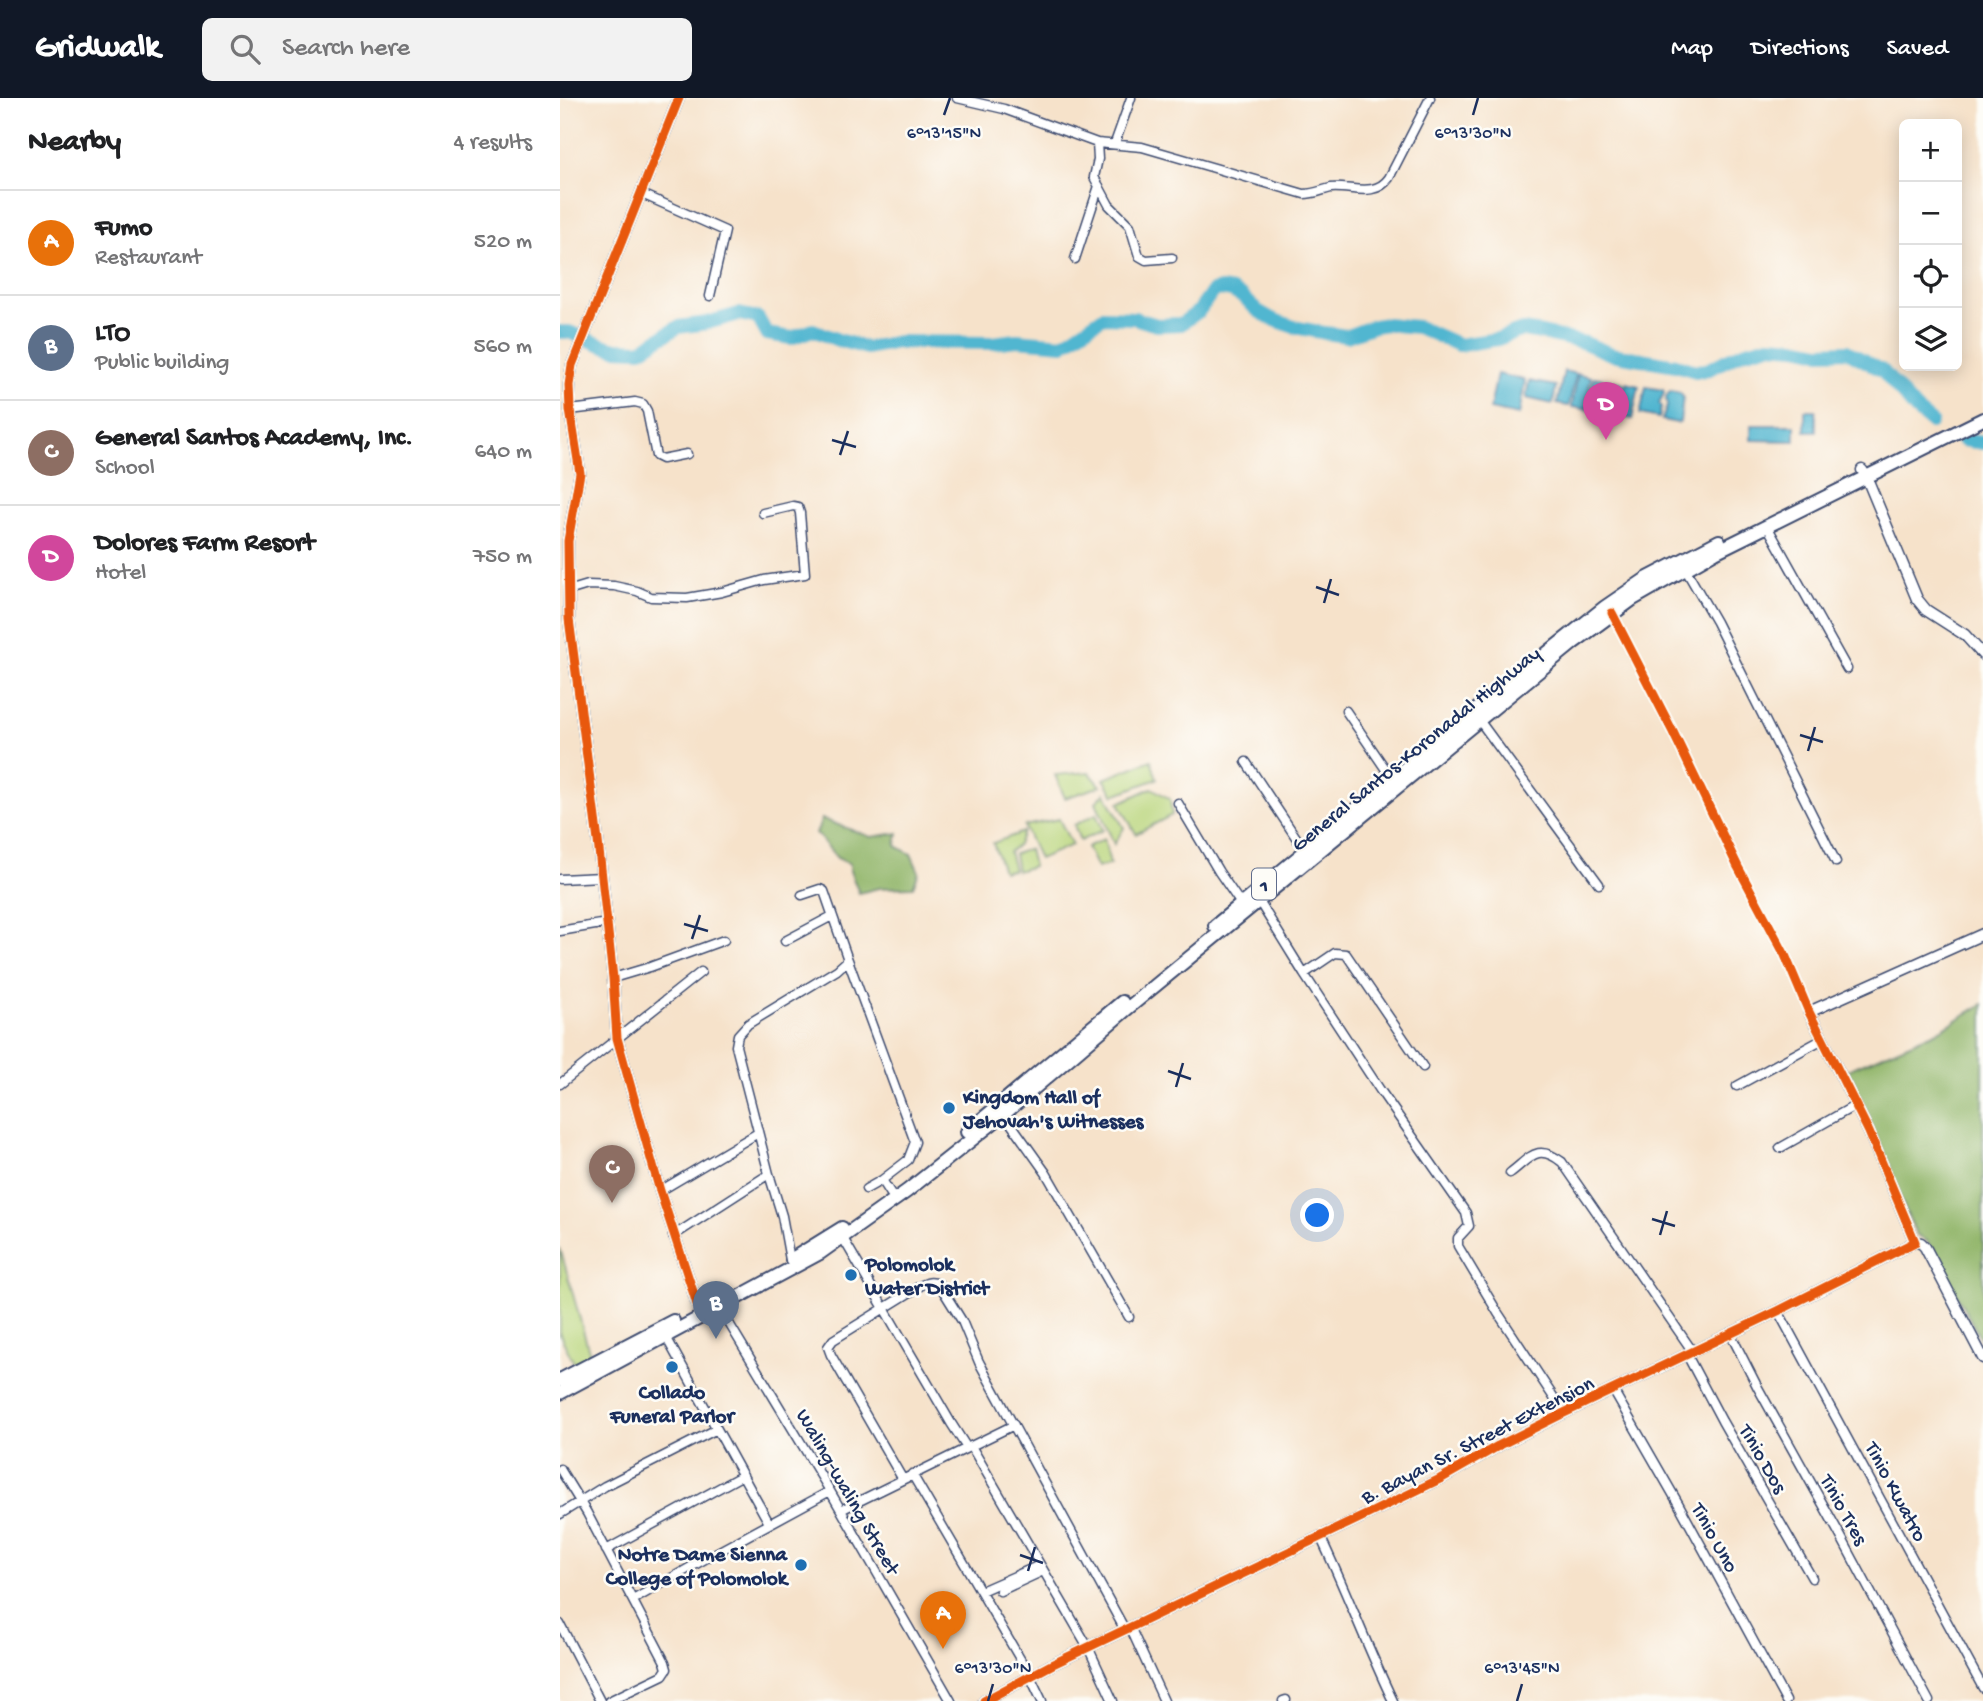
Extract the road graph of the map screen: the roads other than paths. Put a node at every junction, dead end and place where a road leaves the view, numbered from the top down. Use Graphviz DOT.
graph roads {
  1 [pos="679,98"];
  2 [pos="957,98"];
  3 [pos="1130,98"];
  4 [pos="1430,98"];
  5 [pos="1097,143"];
  6 [pos="1115,144"];
  7 [pos="1099,186"];
  8 [pos="642,194"];
  9 [pos="1172,258"];
  10 [pos="1075,259"];
  11 [pos="710,296"];
  12 [pos="570,410"];
  13 [pos="1983,411"];
  14 [pos="1983,419"];
  15 [pos="687,454"];
  16 [pos="1864,473"];
  17 [pos="763,513"];
  18 [pos="1767,526"];
  19 [pos="1683,564"];
  20 [pos="564,574"];
  21 [pos="568,591"];
  22 [pos="1612,613"];
  23 [pos="1571,640"];
  24 [pos="1983,655"];
  25 [pos="1847,669"];
  26 [pos="1346,711"];
  27 [pos="1479,720"];
  28 [pos="1246,762"];
  29 [pos="1393,779"];
  30 [pos="1178,803"];
  31 [pos="1305,851"];
  32 [pos="1836,862"];
  33 [pos="602,877"];
  34 [pos="560,879"];
  35 [pos="1599,884"];
  36 [pos="802,895"];
  37 [pos="1256,897"];
  38 [pos="1244,908"];
  39 [pos="832,916"];
  40 [pos="607,923"];
  41 [pos="560,931"];
  42 [pos="1983,934"];
  43 [pos="724,940"];
  44 [pos="785,941"];
  45 [pos="848,960"];
  46 [pos="701,972"];
  47 [pos="1304,974"];
  48 [pos="613,978"];
  49 [pos="1809,1012"];
  50 [pos="617,1038"];
  51 [pos="1823,1040"];
  52 [pos="1423,1068"];
  53 [pos="560,1084"];
  54 [pos="1737,1086"];
  55 [pos="1856,1105"];
  56 [pos="1004,1114"];
  57 [pos="758,1133"];
  58 [pos="1780,1148"];
  59 [pos="1510,1173"];
  60 [pos="769,1174"];
  61 [pos="882,1180"];
  62 [pos="866,1189"];
  63 [pos="660,1191"];
  64 [pos="891,1194"];
  65 [pos="840,1234"];
  66 [pos="673,1236"];
  67 [pos="1915,1242"];
  68 [pos="790,1260"];
  69 [pos="717,1303"];
  70 [pos="884,1308"];
  71 [pos="1778,1311"];
  72 [pos="699,1313"];
  73 [pos="1129,1317"];
  74 [pos="1730,1333"];
  75 [pos="665,1335"];
  76 [pos="1690,1354"];
  77 [pos="1983,1358"];
  78 [pos="560,1380"];
  79 [pos="1613,1390"];
  80 [pos="560,1393"];
  81 [pos="1564,1413"];
  82 [pos="1014,1425"];
  83 [pos="717,1429"];
  84 [pos="969,1447"];
  85 [pos="560,1469"];
  86 [pos="912,1474"];
  87 [pos="743,1475"];
  88 [pos="902,1478"];
  89 [pos="830,1491"];
  90 [pos="580,1502"];
  91 [pos="841,1510"];
  92 [pos="560,1514"];
  93 [pos="769,1523"];
  94 [pos="1320,1536"];
  95 [pos="606,1550"];
  96 [pos="1041,1568"];
  97 [pos="1812,1578"];
  98 [pos="981,1591"];
  99 [pos="1000,1591"];
  100 [pos="633,1600"];
  101 [pos="560,1624"];
  102 [pos="1127,1628"];
  103 [pos="1088,1647"];
  104 [pos="1030,1676"];
  105 [pos="1983,1688"];
  106 [pos="600,1701"];
  107 [pos="609,1701"];
  108 [pos="951,1701"];
  109 [pos="984,1701"];
  110 [pos="1042,1701"];
  111 [pos="1112,1701"];
  112 [pos="1164,1701"];
  113 [pos="1393,1701"];
  114 [pos="1786,1701"];
  115 [pos="1930,1701"];
  1 -- 8 [label="street"];
  2 -- 5 [label="street"];
  3 -- 6 [label="street"];
  4 -- 6 [label="street"];
  5 -- 6 [label="street"];
  5 -- 7 [label="street"];
  7 -- 9 [label="street"];
  7 -- 10 [label="street"];
  8 -- 11 [label="street"];
  8 -- 12 [label="street"];
  12 -- 15 [label="street"];
  12 -- 20 [label="street"];
  13 -- 16 [label="highway, General Santos-Koronadal Highway / 1"];
  14 -- 16 [label="highway, General Santos-Koronadal Highway / 1"];
  16 -- 18 [label="highway, General Santos-Koronadal Highway / 1"];
  16 -- 19 [label="highway, General Santos-Koronadal Highway / 1"];
  16 -- 24 [label="street"];
  17 -- 21 [label="street"];
  18 -- 19 [label="highway, General Santos-Koronadal Highway / 1"];
  18 -- 25 [label="street"];
  19 -- 22 [label="highway, General Santos-Koronadal Highway / 1"];
  19 -- 23 [label="highway, General Santos-Koronadal Highway / 1"];
  19 -- 32 [label="street"];
  20 -- 21 [label="street"];
  21 -- 33 [label="street"];
  22 -- 23 [label="highway, General Santos-Koronadal Highway / 1"];
  22 -- 49 [label="street"];
  23 -- 27 [label="highway, General Santos-Koronadal Highway / 1"];
  23 -- 29 [label="highway, General Santos-Koronadal Highway / 1"];
  26 -- 29 [label="street"];
  27 -- 35 [label="street"];
  27 -- 37 [label="highway, General Santos-Koronadal Highway / 1"];
  28 -- 31 [label="street"];
  29 -- 31 [label="highway, General Santos-Koronadal Highway / 1"];
  30 -- 38 [label="street"];
  31 -- 37 [label="highway, General Santos-Koronadal Highway / 1"];
  33 -- 34 [label="street"];
  33 -- 40 [label="street"];
  36 -- 39 [label="street"];
  37 -- 38 [label="highway, General Santos-Koronadal Highway / 1"];
  37 -- 47 [label="street"];
  38 -- 56 [label="highway, General Santos-Koronadal Highway / 1"];
  38 -- 64 [label="highway, General Santos-Koronadal Highway / 1"];
  39 -- 44 [label="street"];
  39 -- 45 [label="street"];
  40 -- 41 [label="street"];
  40 -- 48 [label="street"];
  42 -- 49 [label="street"];
  43 -- 48 [label="street"];
  45 -- 57 [label="street"];
  45 -- 61 [label="street"];
  46 -- 50 [label="street"];
  47 -- 52 [label="street"];
  47 -- 81 [label="street"];
  48 -- 50 [label="street"];
  49 -- 51 [label="street"];
  50 -- 53 [label="street"];
  50 -- 63 [label="street"];
  51 -- 54 [label="street"];
  51 -- 55 [label="street"];
  55 -- 58 [label="street"];
  55 -- 67 [label="street"];
  56 -- 65 [label="highway, General Santos-Koronadal Highway / 1"];
  56 -- 73 [label="street"];
  57 -- 60 [label="street"];
  57 -- 63 [label="street"];
  59 -- 76 [label="street, Tinio Dos"];
  60 -- 66 [label="street"];
  60 -- 68 [label="street"];
  61 -- 62 [label="street"];
  61 -- 64 [label="street"];
  63 -- 66 [label="street"];
  64 -- 65 [label="highway, General Santos-Koronadal Highway / 1"];
  65 -- 68 [label="highway, General Santos-Koronadal Highway / 1"];
  65 -- 69 [label="highway, General Santos-Koronadal Highway / 1"];
  65 -- 70 [label="street"];
  66 -- 72 [label="street"];
  67 -- 71 [label="street, B. Bayan Sr. Street Extension"];
  67 -- 77 [label="street"];
  68 -- 69 [label="highway, General Santos-Koronadal Highway / 1"];
  69 -- 72 [label="highway, General Santos-Koronadal Highway / 1"];
  69 -- 89 [label="street, Waling-waling Street"];
  70 -- 82 [label="street"];
  70 -- 84 [label="street"];
  70 -- 88 [label="street"];
  71 -- 74 [label="street, B. Bayan Sr. Street Extension"];
  71 -- 105 [label="street, Tinio Kwatro"];
  72 -- 75 [label="highway, General Santos-Koronadal Highway / 1"];
  72 -- 78 [label="highway, General Santos-Koronadal Highway / 1"];
  74 -- 76 [label="street, B. Bayan Sr. Street Extension"];
  74 -- 115 [label="street, Tinio Tres"];
  75 -- 80 [label="highway, General Santos-Koronadal Highway / 1"];
  75 -- 83 [label="street"];
  76 -- 79 [label="street, B. Bayan Sr. Street Extension"];
  76 -- 97 [label="street, Tinio Dos"];
  79 -- 81 [label="street, B. Bayan Sr. Street Extension"];
  79 -- 114 [label="street, Tinio Uno"];
  81 -- 94 [label="street, B. Bayan Sr. Street Extension"];
  82 -- 84 [label="street"];
  82 -- 102 [label="street"];
  83 -- 87 [label="street"];
  83 -- 90 [label="street"];
  84 -- 86 [label="street"];
  84 -- 96 [label="street"];
  85 -- 90 [label="street"];
  86 -- 88 [label="street"];
  86 -- 98 [label="street"];
  87 -- 93 [label="street"];
  87 -- 95 [label="street"];
  88 -- 91 [label="street"];
  89 -- 91 [label="street, Waling-waling Street"];
  89 -- 93 [label="street"];
  90 -- 92 [label="street"];
  90 -- 95 [label="street"];
  91 -- 108 [label="street, Waling-waling Street"];
  93 -- 100 [label="street"];
  94 -- 102 [label="street, B. Bayan Sr. Street Extension"];
  94 -- 113 [label="street"];
  95 -- 100 [label="street"];
  96 -- 98 [label="street"];
  96 -- 99 [label="street"];
  96 -- 103 [label="street"];
  98 -- 104 [label="street"];
  100 -- 107 [label="street"];
  101 -- 106 [label="street"];
  102 -- 103 [label="street, B. Bayan Sr. Street Extension"];
  102 -- 112 [label="street"];
  103 -- 104 [label="street, B. Bayan Sr. Street Extension"];
  103 -- 111 [label="street"];
  104 -- 109 [label="street, B. Bayan Sr. Street Extension"];
  104 -- 110 [label="street"];
}
